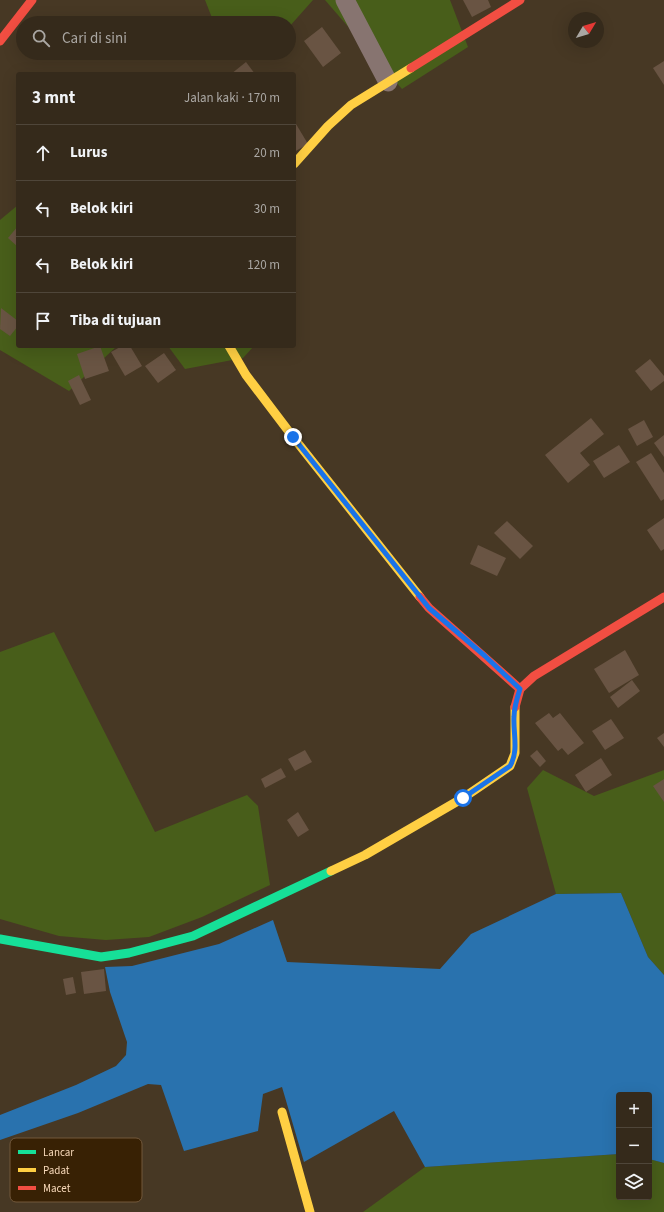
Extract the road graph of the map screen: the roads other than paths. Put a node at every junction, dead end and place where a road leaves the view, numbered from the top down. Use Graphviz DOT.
graph roads {
  1 [pos="32,0"];
  2 [pos="345,0"];
  3 [pos="520,0"];
  4 [pos="20,16"];
  5 [pos="16,20"];
  6 [pos="0,41"];
  7 [pos="388,82"];
  8 [pos="296,162"];
  9 [pos="230,348"];
  10 [pos="664,597"];
  11 [pos="520,689"];
  12 [pos="0,939"];
  13 [pos="282,1112"];
  14 [pos="310,1212"];
  1 -- 4 [label="street"];
  2 -- 7 [label="street"];
  3 -- 7 [label="street"];
  5 -- 6 [label="street"];
  7 -- 8 [label="street"];
  9 -- 11 [label="street"];
  10 -- 11 [label="street"];
  11 -- 12 [label="street"];
  13 -- 14 [label="street"];
}
